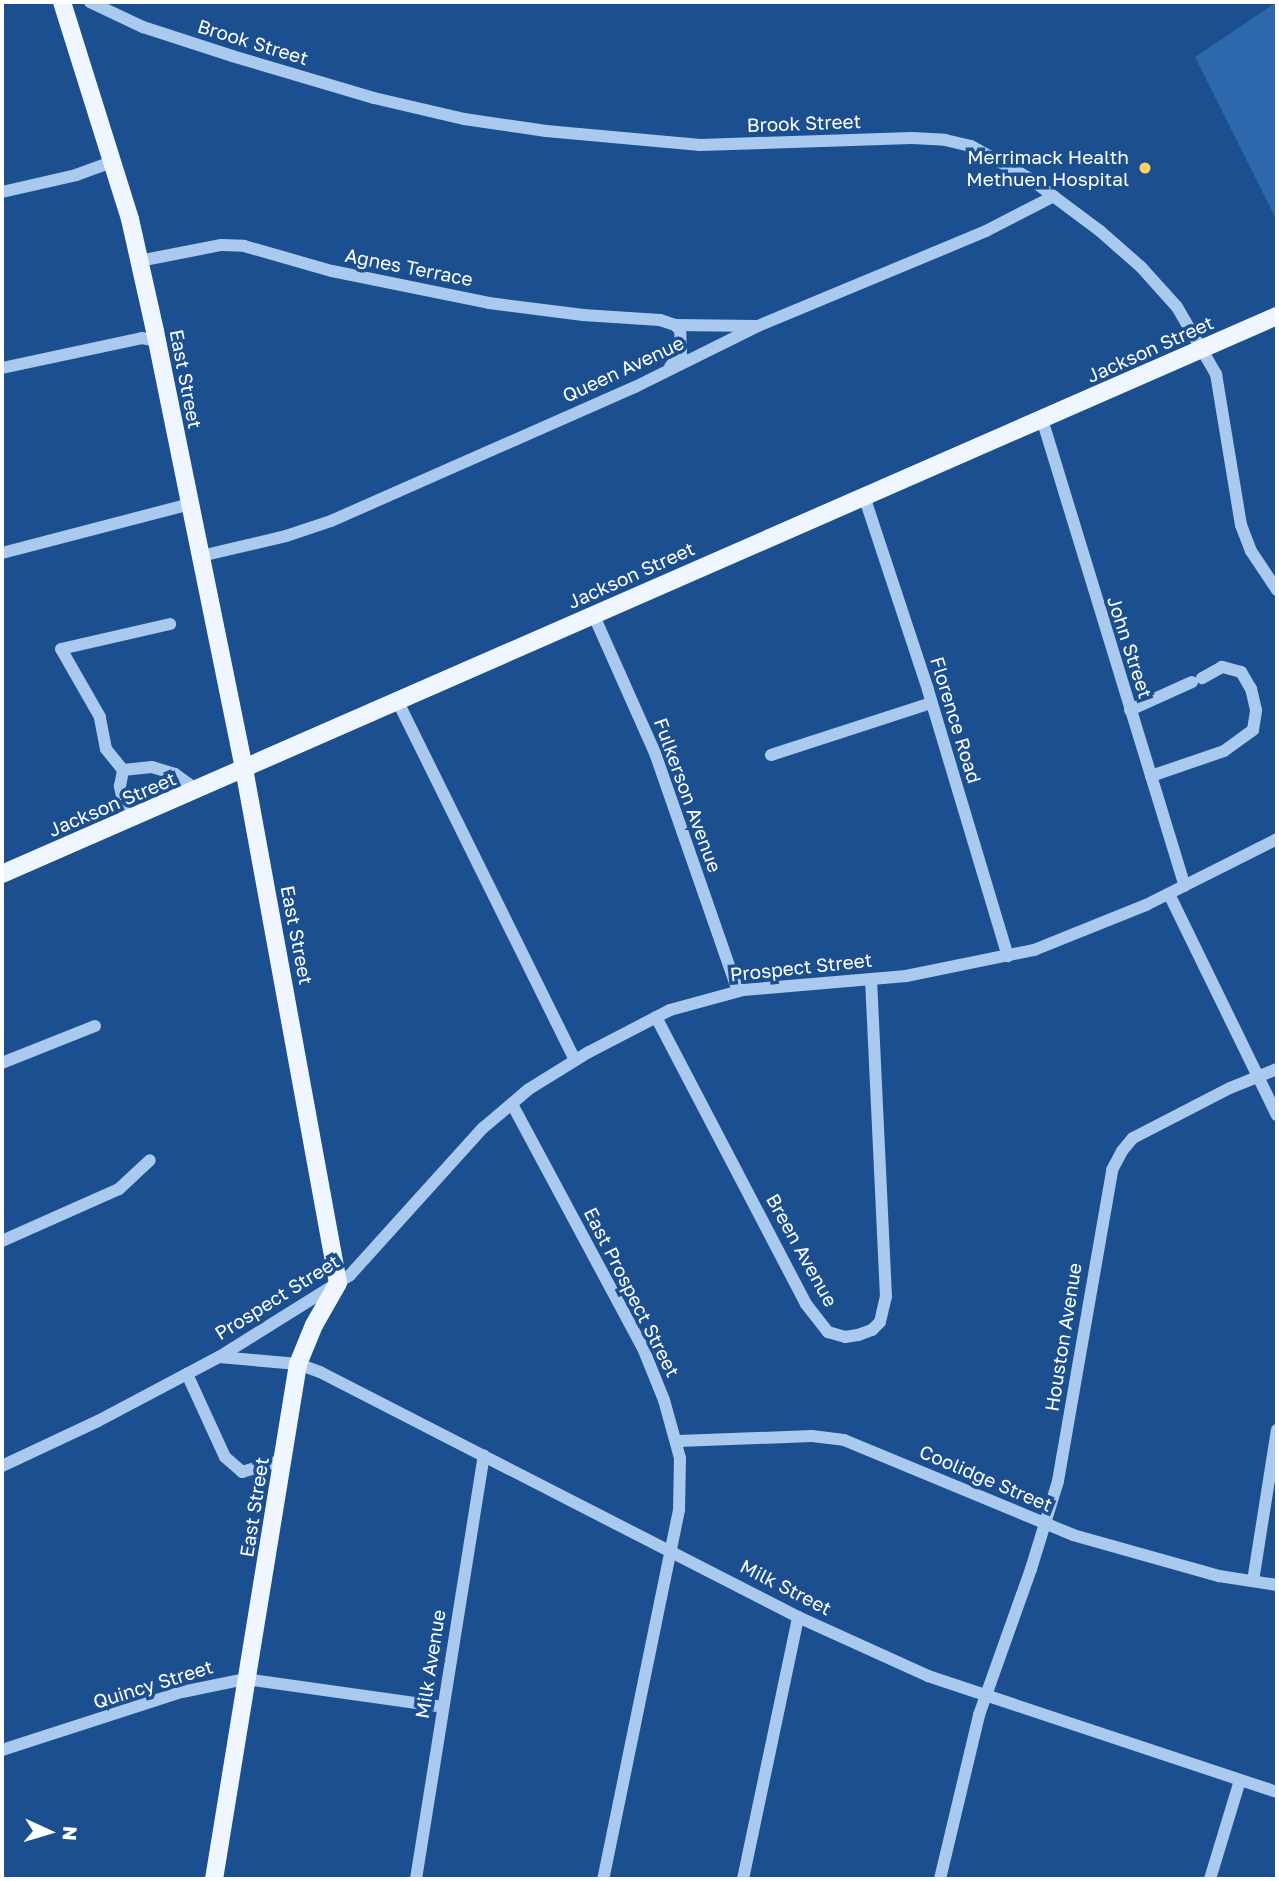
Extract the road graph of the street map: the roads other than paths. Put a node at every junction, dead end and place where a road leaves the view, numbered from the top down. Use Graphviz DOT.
graph roads {
  1 [pos="62,2"];
  2 [pos="90,2"];
  3 [pos="112,162"];
  4 [pos="2,192"];
  5 [pos="1054,196"];
  6 [pos="139,261"];
  7 [pos="1277,316"];
  8 [pos="675,325"];
  9 [pos="758,326"];
  10 [pos="157,341"];
  11 [pos="1199,350"];
  12 [pos="2,368"];
  13 [pos="666,372"];
  14 [pos="1042,419"];
  15 [pos="864,496"];
  16 [pos="190,504"];
  17 [pos="2,553"];
  18 [pos="201,556"];
  19 [pos="1277,590"];
  20 [pos="594,615"];
  21 [pos="170,624"];
  22 [pos="398,702"];
  23 [pos="931,702"];
  24 [pos="1130,709"];
  25 [pos="771,755"];
  26 [pos="244,769"];
  27 [pos="123,770"];
  28 [pos="1152,776"];
  29 [pos="197,790"];
  30 [pos="127,820"];
  31 [pos="1277,839"];
  32 [pos="2,874"];
  33 [pos="1185,886"];
  34 [pos="1169,894"];
  35 [pos="1008,956"];
  36 [pos="871,979"];
  37 [pos="738,991"];
  38 [pos="656,1017"];
  39 [pos="94,1026"];
  40 [pos="575,1060"];
  41 [pos="2,1063"];
  42 [pos="1277,1069"];
  43 [pos="1257,1077"];
  44 [pos="512,1104"];
  45 [pos="1277,1115"];
  46 [pos="150,1160"];
  47 [pos="2,1241"];
  48 [pos="338,1283"];
  49 [pos="219,1357"];
  50 [pos="298,1364"];
  51 [pos="187,1374"];
  52 [pos="1277,1430"];
  53 [pos="678,1441"];
  54 [pos="484,1455"];
  55 [pos="282,1460"];
  56 [pos="2,1466"];
  57 [pos="1046,1523"];
  58 [pos="671,1550"];
  59 [pos="1253,1581"];
  60 [pos="1277,1585"];
  61 [pos="798,1617"];
  62 [pos="247,1679"];
  63 [pos="986,1697"];
  64 [pos="443,1707"];
  65 [pos="2,1751"];
  66 [pos="1240,1780"];
  67 [pos="1277,1792"];
  68 [pos="214,1879"];
  69 [pos="415,1879"];
  70 [pos="603,1879"];
  71 [pos="743,1879"];
  72 [pos="940,1879"];
  73 [pos="1210,1879"];
  1 -- 3 [label="main road, East Street"];
  2 -- 5 [label="street, Brook Street"];
  3 -- 4 [label="street"];
  3 -- 6 [label="main road, East Street"];
  5 -- 9 [label="street, Queen Avenue"];
  5 -- 11 [label="street, Brook Street"];
  6 -- 8 [label="street, Agnes Terrace"];
  6 -- 10 [label="main road, East Street"];
  7 -- 11 [label="main road, Jackson Street"];
  8 -- 9 [label="street, Agnes Terrace"];
  8 -- 13 [label="street"];
  9 -- 13 [label="street, Queen Avenue"];
  10 -- 12 [label="street"];
  10 -- 16 [label="main road, East Street"];
  11 -- 14 [label="main road, Jackson Street"];
  11 -- 19 [label="street, Brook Street"];
  13 -- 18 [label="street, Queen Avenue"];
  14 -- 15 [label="main road, Jackson Street"];
  14 -- 24 [label="street, John Street"];
  15 -- 20 [label="main road, Jackson Street"];
  15 -- 23 [label="street, Florence Road"];
  16 -- 17 [label="street"];
  16 -- 18 [label="main road, East Street"];
  18 -- 26 [label="main road, East Street"];
  20 -- 22 [label="main road, Jackson Street"];
  20 -- 37 [label="street, Fulkerson Avenue"];
  21 -- 27 [label="street"];
  22 -- 26 [label="main road, Jackson Street"];
  22 -- 40 [label="street"];
  23 -- 25 [label="street"];
  23 -- 35 [label="street, Florence Road"];
  24 -- 28 [label="street, John Street"];
  24 -- 28 [label="street"];
  26 -- 29 [label="main road, Jackson Street"];
  26 -- 48 [label="main road, East Street"];
  27 -- 29 [label="street"];
  27 -- 30 [label="street"];
  28 -- 33 [label="street, John Street"];
  29 -- 30 [label="main road, Jackson Street"];
  30 -- 32 [label="main road, Jackson Street"];
  31 -- 33 [label="street, Prospect Street"];
  33 -- 34 [label="street, Prospect Street"];
  34 -- 35 [label="street, Prospect Street"];
  34 -- 43 [label="street"];
  35 -- 36 [label="street, Prospect Street"];
  36 -- 37 [label="street, Prospect Street"];
  36 -- 38 [label="street, Breen Avenue"];
  37 -- 38 [label="street, Prospect Street"];
  38 -- 40 [label="street, Prospect Street"];
  39 -- 41 [label="street"];
  40 -- 44 [label="street, Prospect Street"];
  42 -- 43 [label="street, Houston Avenue"];
  43 -- 45 [label="street"];
  43 -- 57 [label="street, Houston Avenue"];
  44 -- 48 [label="street, Prospect Street"];
  44 -- 53 [label="street, East Prospect Street"];
  46 -- 47 [label="street"];
  48 -- 49 [label="street, Prospect Street"];
  48 -- 50 [label="main road, East Street"];
  49 -- 50 [label="street, Prospect Street"];
  49 -- 51 [label="street, Prospect Street"];
  50 -- 54 [label="street, Milk Street"];
  50 -- 55 [label="main road, East Street"];
  51 -- 55 [label="street"];
  51 -- 56 [label="street, Prospect Street"];
  52 -- 59 [label="street"];
  53 -- 57 [label="street, Coolidge Street"];
  53 -- 58 [label="street, East Prospect Street"];
  54 -- 58 [label="street, Milk Street"];
  54 -- 64 [label="street, Milk Avenue"];
  55 -- 62 [label="main road, East Street"];
  57 -- 59 [label="street, Coolidge Street"];
  57 -- 63 [label="street, Houston Avenue"];
  58 -- 61 [label="street, Milk Street"];
  58 -- 70 [label="street, East Prospect Street"];
  59 -- 60 [label="street, Coolidge Street"];
  61 -- 63 [label="street, Milk Street"];
  61 -- 71 [label="street"];
  62 -- 64 [label="street, Quincy Street"];
  62 -- 65 [label="street, Quincy Street"];
  62 -- 68 [label="main road, East Street"];
  63 -- 66 [label="street, Milk Street"];
  63 -- 72 [label="street, Houston Avenue"];
  64 -- 69 [label="street, Milk Avenue"];
  66 -- 67 [label="street, Milk Street"];
  66 -- 73 [label="street"];
}
